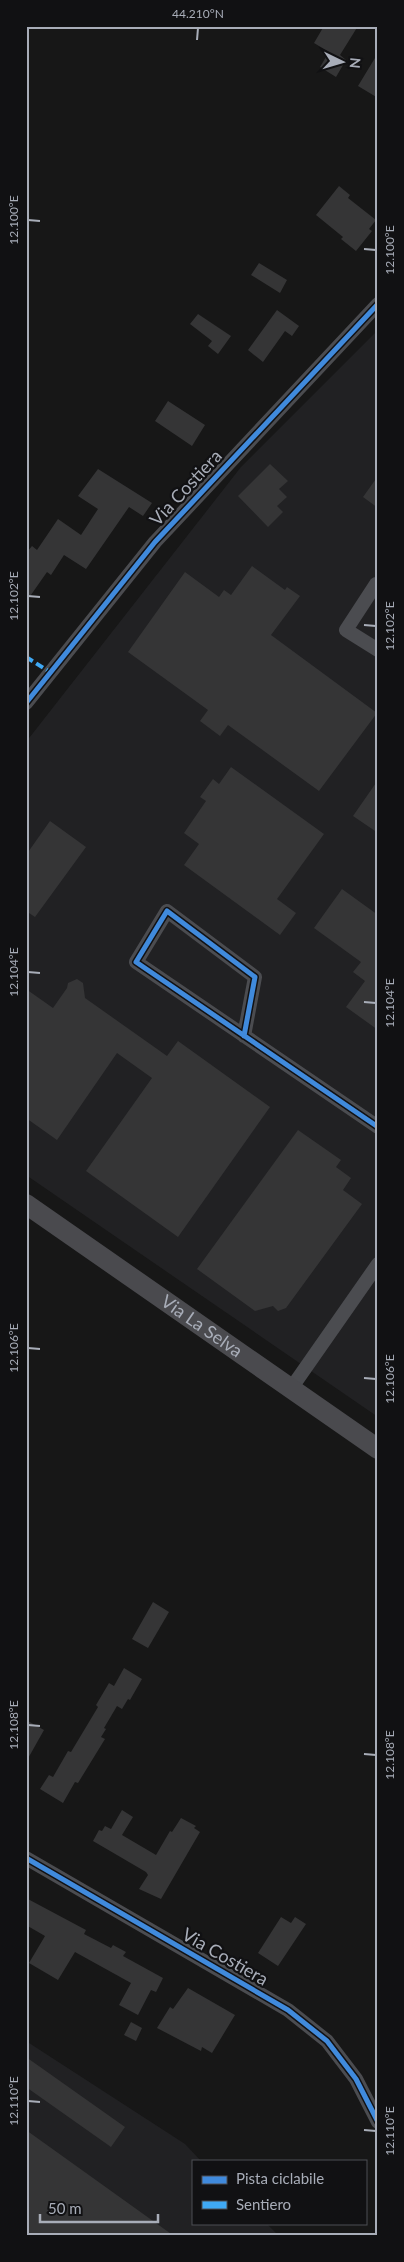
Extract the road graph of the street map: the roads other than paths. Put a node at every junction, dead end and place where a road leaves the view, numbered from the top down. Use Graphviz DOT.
graph roads {
  1 [pos="378,304"];
  2 [pos="378,586"];
  3 [pos="378,650"];
  4 [pos="26,703"];
  5 [pos="244,1036"];
  6 [pos="378,1127"];
  7 [pos="26,1204"];
  8 [pos="378,1264"];
  9 [pos="290,1390"];
  10 [pos="378,1449"];
  11 [pos="26,1858"];
  12 [pos="377,2119"];
  1 -- 4 [label="street, Via Costiera"];
  2 -- 3 [label="street"];
  5 -- 5 [label="street"];
  5 -- 6 [label="street"];
  7 -- 9 [label="street, Via La Selva"];
  8 -- 9 [label="street"];
  9 -- 10 [label="street, Via La Selva"];
  11 -- 12 [label="street, Via Costiera"];
}
